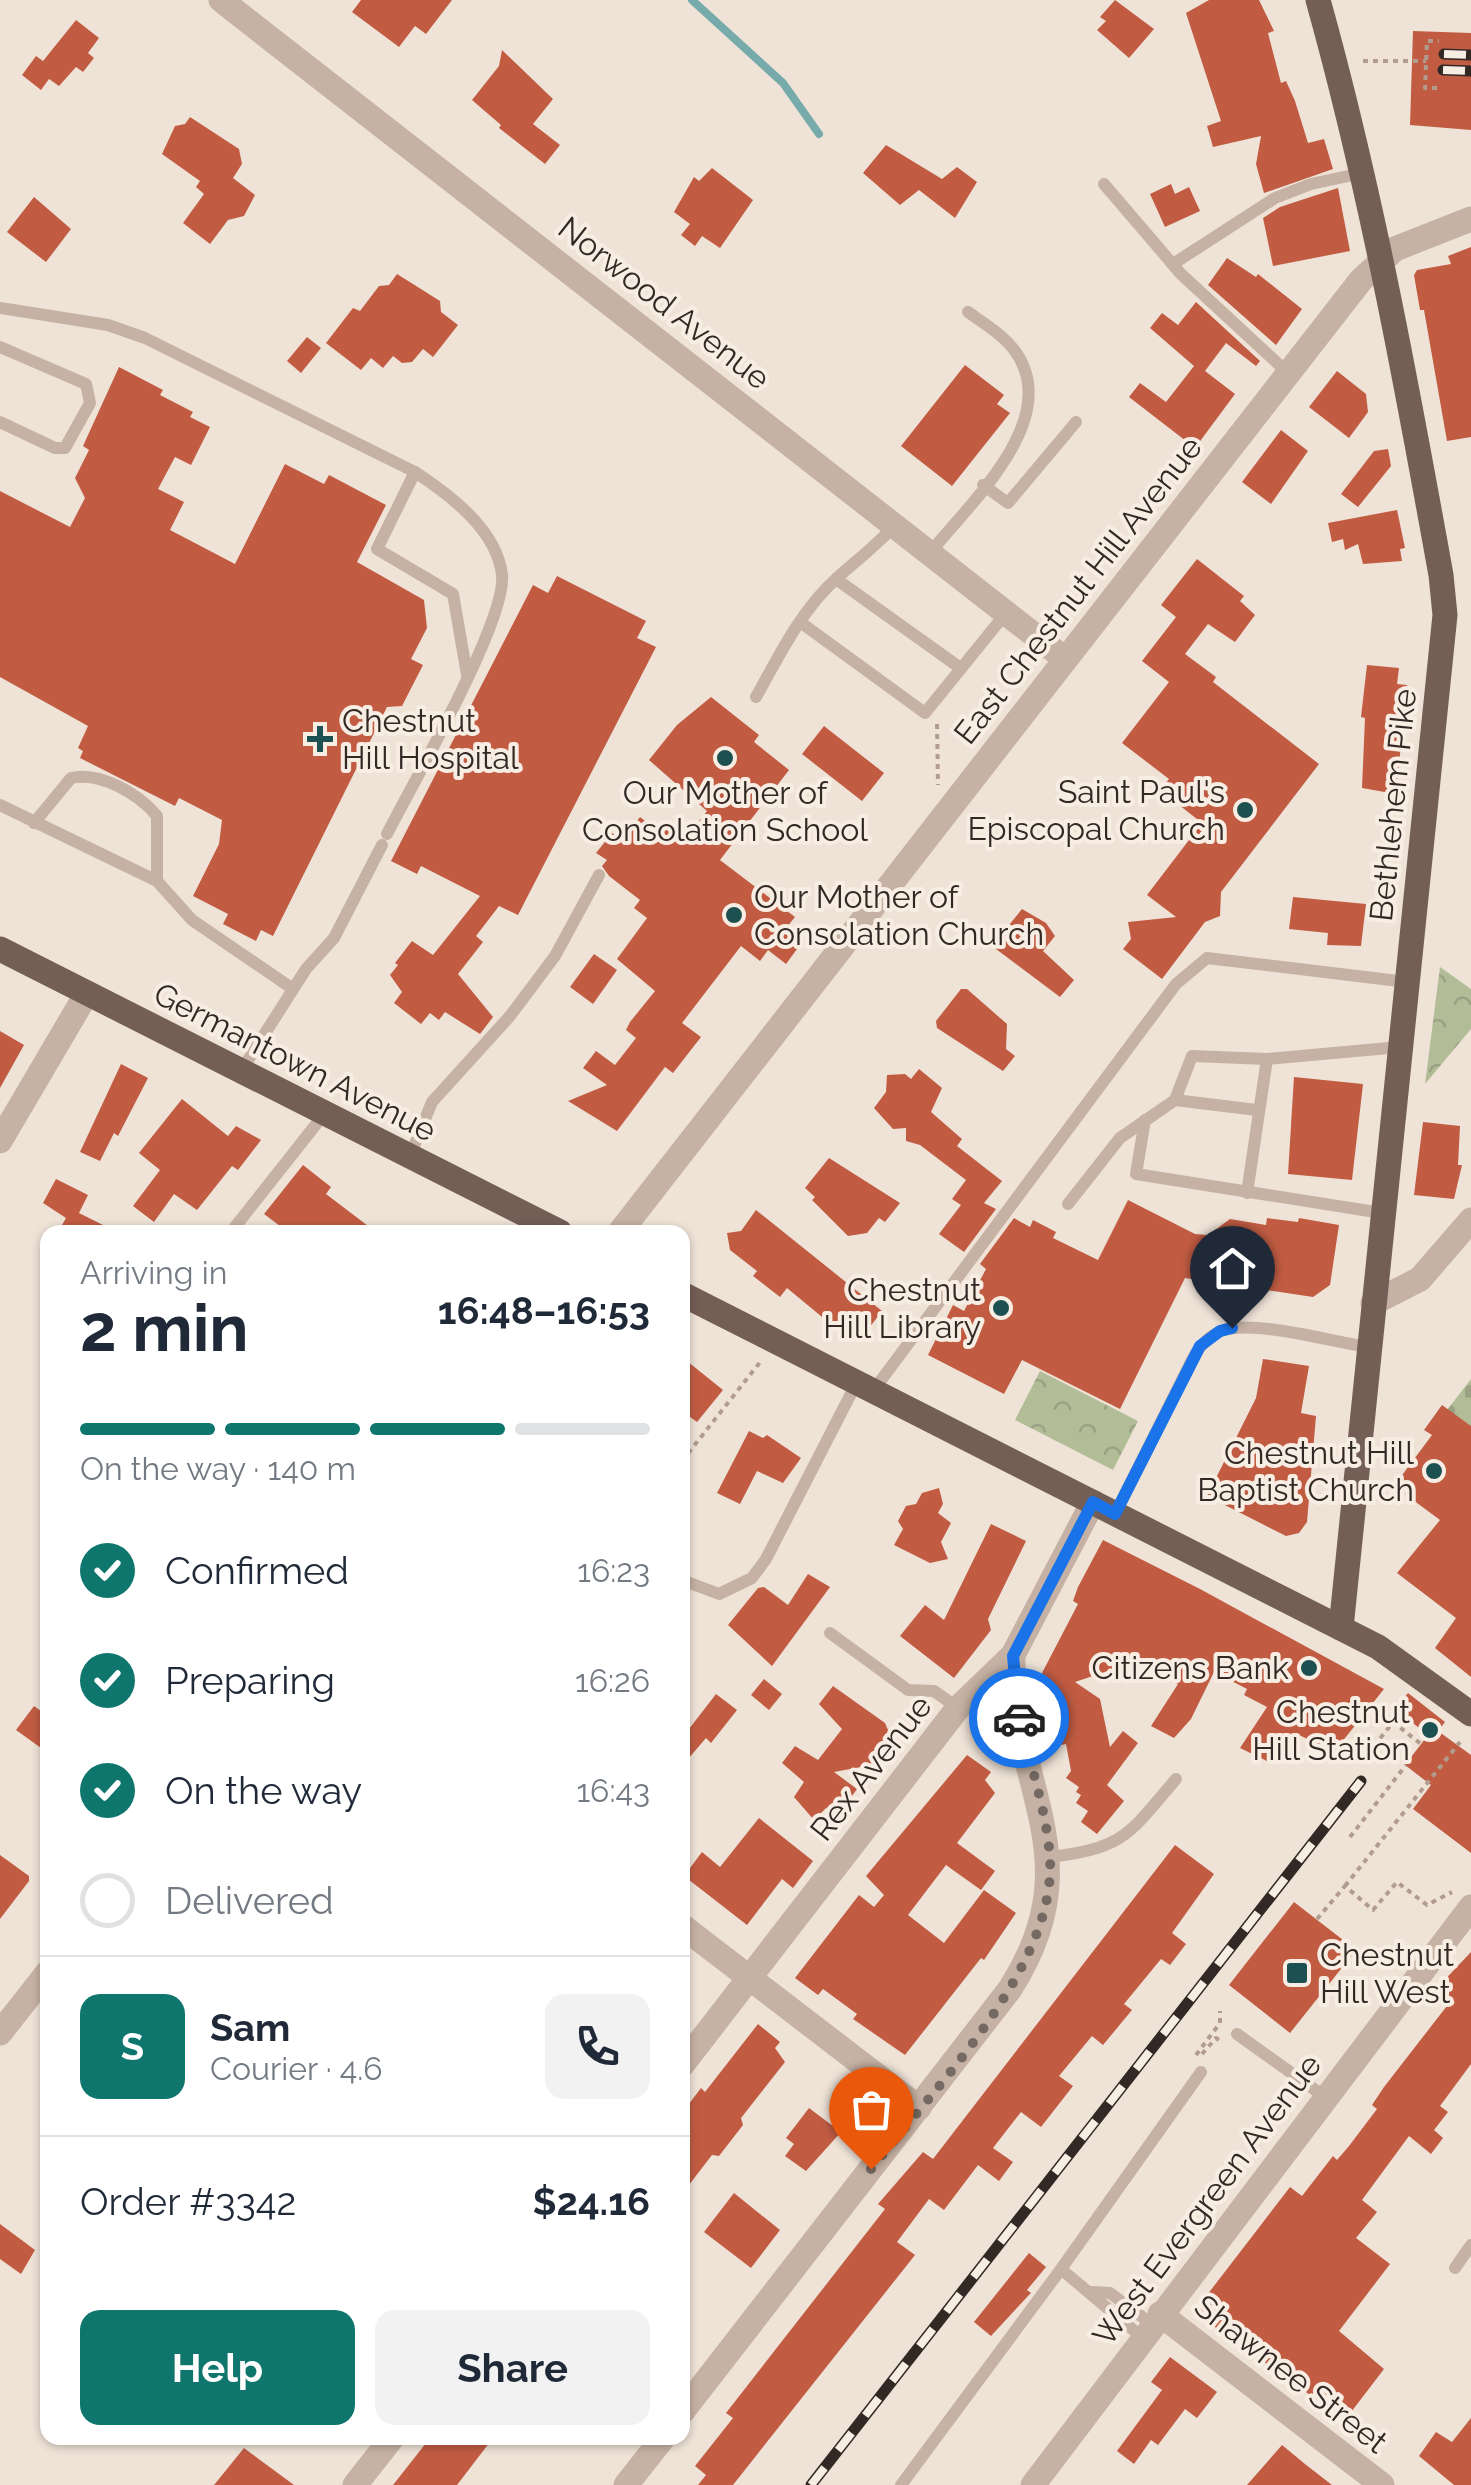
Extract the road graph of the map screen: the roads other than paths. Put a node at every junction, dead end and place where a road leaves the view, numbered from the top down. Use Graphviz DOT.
graph roads {
  1 [pos="221,0"];
  2 [pos="1318,0"];
  3 [pos="1365,172"];
  4 [pos="1104,184"];
  5 [pos="1471,219"];
  6 [pos="1383,257"];
  7 [pos="1173,264"];
  8 [pos="0,308"];
  9 [pos="968,312"];
  10 [pos="0,347"];
  11 [pos="1288,373"];
  12 [pos="0,422"];
  13 [pos="1076,422"];
  14 [pos="415,472"];
  15 [pos="983,485"];
  16 [pos="895,524"];
  17 [pos="929,554"];
  18 [pos="836,579"];
  19 [pos="1006,614"];
  20 [pos="800,622"];
  21 [pos="1065,659"];
  22 [pos="959,667"];
  23 [pos="467,675"];
  24 [pos="756,696"];
  25 [pos="0,805"];
  26 [pos="34,823"];
  27 [pos="600,875"];
  28 [pos="157,882"];
  29 [pos="0,949"];
  30 [pos="1407,982"];
  31 [pos="293,989"];
  32 [pos="87,992"];
  33 [pos="1400,1047"];
  34 [pos="1267,1059"];
  35 [pos="241,1071"];
  36 [pos="1175,1100"];
  37 [pos="1256,1110"];
  38 [pos="324,1113"];
  39 [pos="1146,1120"];
  40 [pos="0,1142"];
  41 [pos="410,1156"];
  42 [pos="1247,1193"];
  43 [pos="1068,1204"];
  44 [pos="1382,1213"];
  45 [pos="1471,1220"];
  46 [pos="236,1225"];
  47 [pos="546,1225"];
  48 [pos="625,1225"];
  49 [pos="690,1298"];
  50 [pos="1374,1303"];
  51 [pos="1369,1347"];
  52 [pos="865,1386"];
  53 [pos="1104,1508"];
  54 [pos="690,1583"];
  55 [pos="1341,1628"];
  56 [pos="830,1633"];
  57 [pos="1013,1656"];
  58 [pos="958,1708"];
  59 [pos="1471,1714"];
  60 [pos="1176,1779"];
  61 [pos="1050,1857"];
  62 [pos="1464,1899"];
  63 [pos="690,1932"];
  64 [pos="750,1978"];
  65 [pos="40,1981"];
  66 [pos="4,2022"];
  67 [pos="1237,2034"];
  68 [pos="690,2054"];
  69 [pos="1201,2072"];
  70 [pos="1325,2097"];
  71 [pos="918,2108"];
  72 [pos="1471,2245"];
  73 [pos="1455,2268"];
  74 [pos="1062,2270"];
  75 [pos="1152,2326"];
  76 [pos="690,2402"];
  77 [pos="386,2445"];
  78 [pos="657,2445"];
  79 [pos="355,2485"];
  80 [pos="626,2485"];
  81 [pos="901,2485"];
  82 [pos="1033,2485"];
  83 [pos="1382,2485"];
  1 -- 16 [label="street, Norwood Avenue"];
  2 -- 3 [label="main road, Bethlehem Pike"];
  3 -- 6 [label="main road, Bethlehem Pike"];
  3 -- 7 [label="lane"];
  4 -- 7 [label="lane"];
  5 -- 6 [label="street, East Chestnut Hill Avenue"];
  6 -- 11 [label="street, East Chestnut Hill Avenue"];
  6 -- 30 [label="main road, Bethlehem Pike"];
  7 -- 11 [label="lane"];
  8 -- 14 [label="lane"];
  9 -- 15 [label="lane"];
  10 -- 12 [label="lane"];
  11 -- 21 [label="street, East Chestnut Hill Avenue"];
  13 -- 15 [label="lane"];
  14 -- 23 [label="lane"];
  14 -- 23 [label="lane"];
  15 -- 17 [label="lane"];
  16 -- 17 [label="street, Norwood Avenue"];
  16 -- 18 [label="lane"];
  17 -- 19 [label="street, Norwood Avenue"];
  18 -- 20 [label="lane"];
  18 -- 22 [label="lane"];
  19 -- 21 [label="street, Norwood Avenue"];
  19 -- 22 [label="lane"];
  20 -- 22 [label="lane"];
  20 -- 24 [label="lane"];
  21 -- 48 [label="street, East Chestnut Hill Avenue"];
  23 -- 31 [label="lane"];
  25 -- 26 [label="lane"];
  26 -- 28 [label="lane"];
  26 -- 28 [label="lane"];
  27 -- 41 [label="lane"];
  28 -- 31 [label="lane"];
  29 -- 32 [label="main road, Germantown Avenue"];
  30 -- 33 [label="main road, Bethlehem Pike"];
  30 -- 52 [label="lane"];
  31 -- 35 [label="lane"];
  32 -- 35 [label="main road, Germantown Avenue"];
  32 -- 40 [label="street"];
  33 -- 34 [label="lane"];
  33 -- 44 [label="main road, Bethlehem Pike"];
  34 -- 36 [label="lane"];
  34 -- 37 [label="lane"];
  35 -- 38 [label="main road, Germantown Avenue"];
  36 -- 37 [label="lane"];
  36 -- 39 [label="lane"];
  37 -- 42 [label="lane"];
  38 -- 41 [label="main road, Germantown Avenue"];
  38 -- 46 [label="lane"];
  39 -- 42 [label="lane"];
  39 -- 43 [label="lane"];
  41 -- 47 [label="main road, Germantown Avenue"];
  42 -- 44 [label="lane"];
  44 -- 50 [label="main road, Bethlehem Pike"];
  45 -- 50 [label="street"];
  49 -- 52 [label="main road"];
  50 -- 51 [label="main road, Bethlehem Pike"];
  51 -- 53 [label="lane"];
  51 -- 55 [label="main road, Bethlehem Pike"];
  52 -- 53 [label="main road"];
  52 -- 54 [label="lane"];
  53 -- 55 [label="main road"];
  53 -- 57 [label="street, Rex Avenue"];
  55 -- 59 [label="main road"];
  56 -- 58 [label="lane"];
  57 -- 58 [label="street, Rex Avenue"];
  57 -- 61 [label="street"];
  58 -- 64 [label="street, Rex Avenue"];
  60 -- 61 [label="lane"];
  61 -- 71 [label="street"];
  62 -- 70 [label="street, West Evergreen Avenue"];
  63 -- 64 [label="street"];
  64 -- 68 [label="street, Rex Avenue"];
  64 -- 71 [label="street"];
  65 -- 66 [label="street"];
  67 -- 70 [label="lane"];
  69 -- 74 [label="lane"];
  70 -- 75 [label="street, West Evergreen Avenue"];
  71 -- 76 [label="street"];
  72 -- 73 [label="lane"];
  74 -- 75 [label="lane"];
  74 -- 81 [label="lane"];
  75 -- 82 [label="street, West Evergreen Avenue"];
  75 -- 83 [label="street, Shawnee Street"];
  77 -- 79 [label="street"];
  78 -- 80 [label="street"];
}
